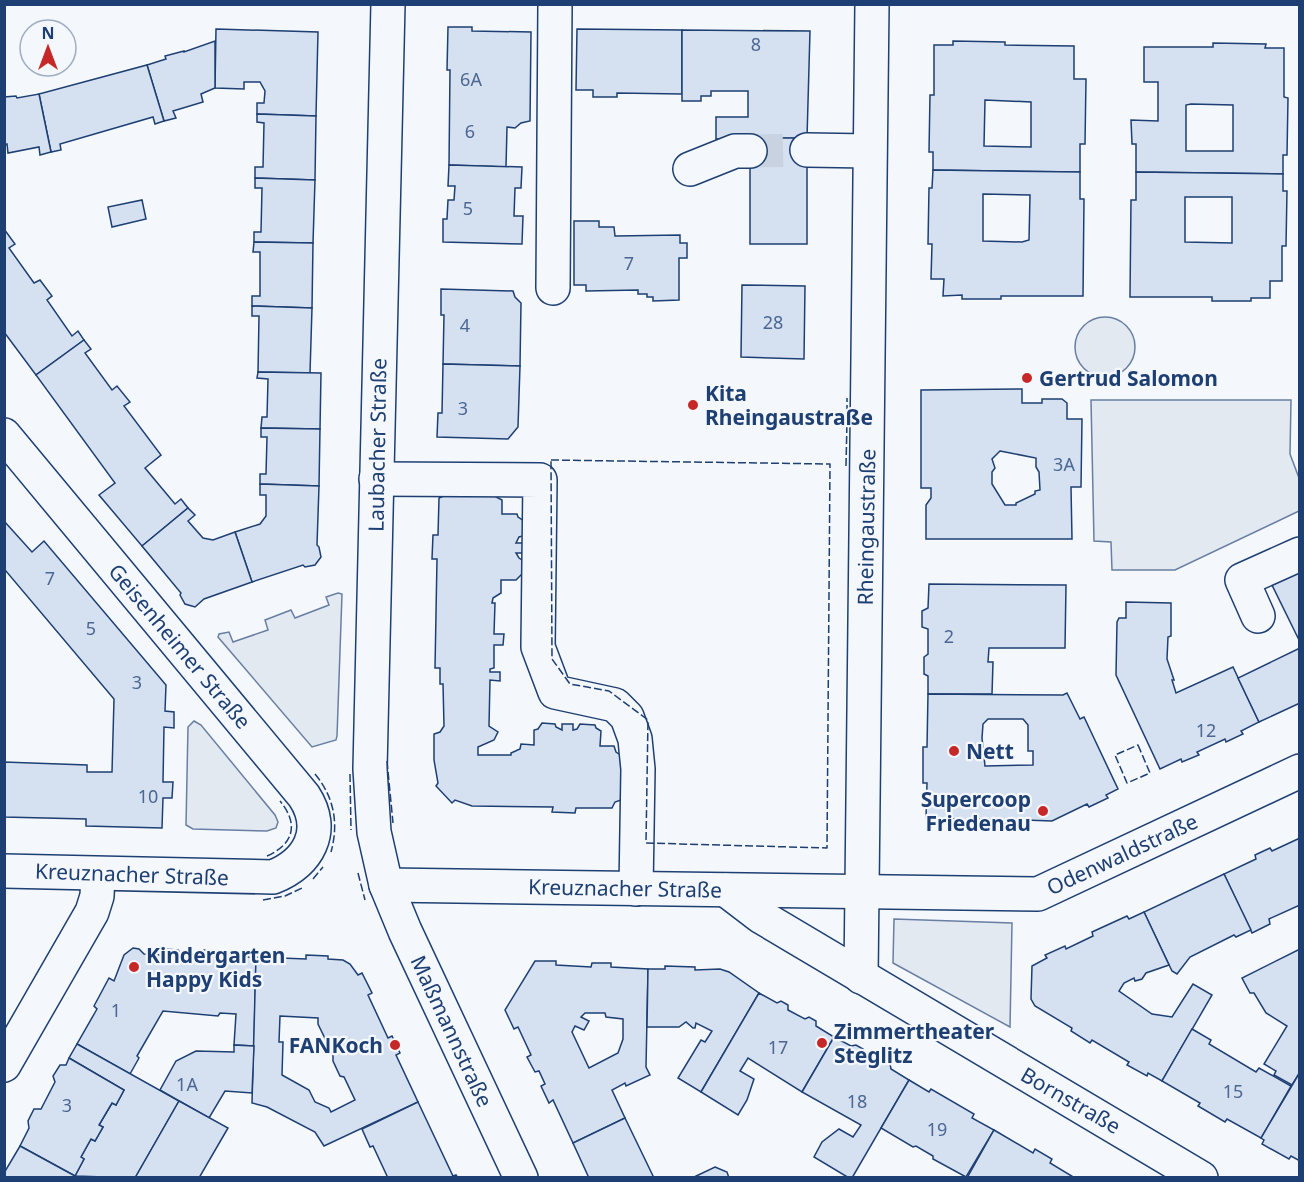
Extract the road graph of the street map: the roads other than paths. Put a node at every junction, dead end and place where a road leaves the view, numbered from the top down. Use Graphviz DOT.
graph roads {
  1 [pos="388,4"];
  2 [pos="555,4"];
  3 [pos="872,4"];
  4 [pos="807,150"];
  5 [pos="750,151"];
  6 [pos="869,151"];
  7 [pos="690,169"];
  8 [pos="554,288"];
  9 [pos="4,435"];
  10 [pos="376,479"];
  11 [pos="1299,554"];
  12 [pos="1258,616"];
  13 [pos="1299,771"];
  14 [pos="293,867"];
  15 [pos="4,871"];
  16 [pos="98,874"];
  17 [pos="386,885"];
  18 [pos="636,889"];
  19 [pos="726,890"];
  20 [pos="863,891"];
  21 [pos="861,977"];
  22 [pos="4,1065"];
  23 [pos="521,1178"];
  24 [pos="1202,1178"];
  1 -- 10 [label="street, Laubacher Straße"];
  2 -- 8 [label="street"];
  3 -- 6 [label="street, Rheingaustraße"];
  4 -- 6 [label="street"];
  5 -- 7 [label="street"];
  6 -- 20 [label="street, Rheingaustraße"];
  9 -- 14 [label="street, Geisenheimer Straße"];
  10 -- 17 [label="street, Laubacher Straße"];
  10 -- 18 [label="street"];
  11 -- 12 [label="street"];
  13 -- 20 [label="street, Odenwaldstraße"];
  14 -- 16 [label="street, Kreuznacher Straße"];
  15 -- 16 [label="street, Kreuznacher Straße"];
  16 -- 22 [label="street"];
  17 -- 18 [label="street, Kreuznacher Straße"];
  17 -- 23 [label="street, Maßmannstraße"];
  18 -- 19 [label="street, Kreuznacher Straße"];
  19 -- 20 [label="street, Kreuznacher Straße"];
  19 -- 21 [label="street, Bornstraße"];
  20 -- 21 [label="street, Rheingaustraße"];
  21 -- 24 [label="street, Bornstraße"];
}
